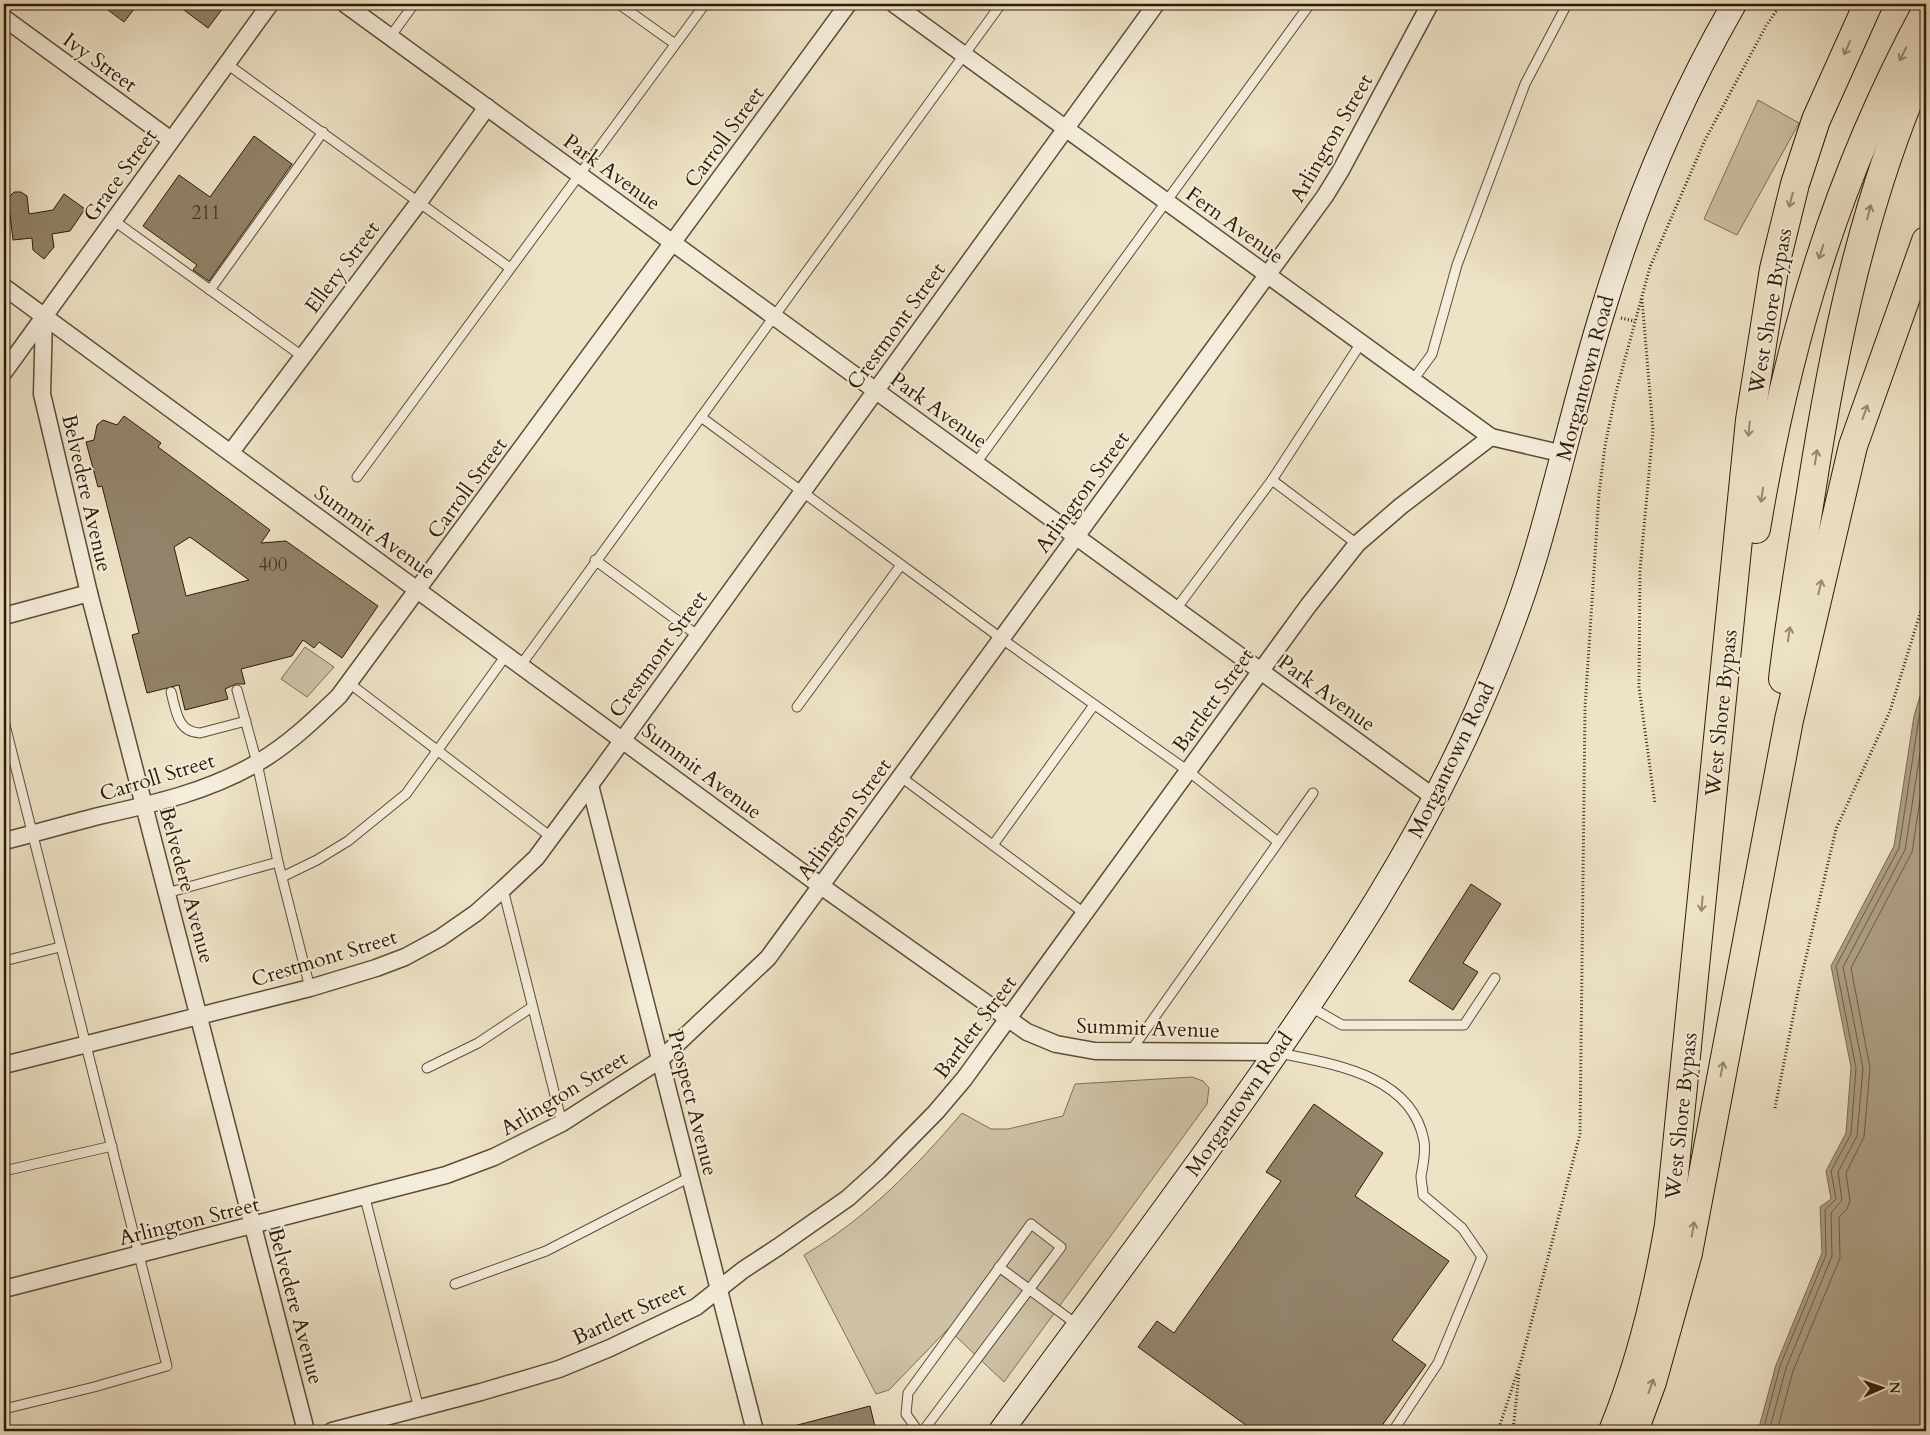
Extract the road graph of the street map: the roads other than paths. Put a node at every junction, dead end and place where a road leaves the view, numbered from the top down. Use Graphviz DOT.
graph roads {
  1 [pos="270,4"];
  2 [pos="345,4"];
  3 [pos="414,4"];
  4 [pos="619,4"];
  5 [pos="705,4"];
  6 [pos="848,4"];
  7 [pos="894,4"];
  8 [pos="1001,4"];
  9 [pos="1156,4"];
  10 [pos="1310,4"];
  11 [pos="1430,4"];
  12 [pos="1567,4"];
  13 [pos="1734,4"];
  14 [pos="1868,4"];
  15 [pos="1926,11"];
  16 [pos="4,18"];
  17 [pos="390,37"];
  18 [pos="674,44"];
  19 [pos="964,55"];
  20 [pos="1926,59"];
  21 [pos="227,64"];
  22 [pos="487,107"];
  23 [pos="1065,128"];
  24 [pos="323,132"];
  25 [pos="171,140"];
  26 [pos="579,174"];
  27 [pos="419,202"];
  28 [pos="1167,202"];
  29 [pos="114,220"];
  30 [pos="1926,241"];
  31 [pos="674,243"];
  32 [pos="510,268"];
  33 [pos="1267,275"];
  34 [pos="4,287"];
  35 [pos="210,290"];
  36 [pos="44,316"];
  37 [pos="774,316"];
  38 [pos="1361,343"];
  39 [pos="302,356"];
  40 [pos="4,372"];
  41 [pos="1412,380"];
  42 [pos="875,390"];
  43 [pos="701,417"];
  44 [pos="1491,437"];
  45 [pos="231,452"];
  46 [pos="1564,454"];
  47 [pos="976,463"];
  48 [pos="358,477"];
  49 [pos="1272,480"];
  50 [pos="801,492"];
  51 [pos="1076,536"];
  52 [pos="1357,544"];
  53 [pos="596,560"];
  54 [pos="901,565"];
  55 [pos="418,589"];
  56 [pos="89,593"];
  57 [pos="1176,609"];
  58 [pos="4,616"];
  59 [pos="697,635"];
  60 [pos="1002,639"];
  61 [pos="507,654"];
  62 [pos="521,665"];
  63 [pos="1261,670"];
  64 [pos="349,683"];
  65 [pos="237,690"];
  66 [pos="171,692"];
  67 [pos="1094,705"];
  68 [pos="797,707"];
  69 [pos="4,721"];
  70 [pos="246,721"];
  71 [pos="623,739"];
  72 [pos="437,751"];
  73 [pos="257,763"];
  74 [pos="1188,771"];
  75 [pos="901,777"];
  76 [pos="590,785"];
  77 [pos="1313,793"];
  78 [pos="1435,798"];
  79 [pos="144,807"];
  80 [pos="33,834"];
  81 [pos="551,837"];
  82 [pos="4,841"];
  83 [pos="1277,841"];
  84 [pos="993,846"];
  85 [pos="278,862"];
  86 [pos="1706,866"];
  87 [pos="282,877"];
  88 [pos="821,886"];
  89 [pos="503,889"];
  90 [pos="1756,891"];
  91 [pos="167,893"];
  92 [pos="1084,913"];
  93 [pos="60,947"];
  94 [pos="4,962"];
  95 [pos="1495,978"];
  96 [pos="310,988"];
  97 [pos="1308,1006"];
  98 [pos="532,1007"];
  99 [pos="199,1017"];
  100 [pos="1008,1020"];
  101 [pos="86,1045"];
  102 [pos="1130,1052"];
  103 [pos="1277,1052"];
  104 [pos="660,1060"];
  105 [pos="4,1065"];
  106 [pos="426,1068"];
  107 [pos="562,1123"];
  108 [pos="112,1146"];
  109 [pos="4,1171"];
  110 [pos="690,1177"];
  111 [pos="365,1198"];
  112 [pos="253,1227"];
  113 [pos="139,1255"];
  114 [pos="999,1268"];
  115 [pos="455,1284"];
  116 [pos="4,1289"];
  117 [pos="718,1289"];
  118 [pos="1028,1290"];
  119 [pos="1079,1326"];
  120 [pos="4,1409"];
  121 [pos="419,1409"];
  122 [pos="306,1431"];
  123 [pos="332,1431"];
  124 [pos="755,1431"];
  125 [pos="918,1431"];
  126 [pos="923,1431"];
  127 [pos="1001,1431"];
  128 [pos="1393,1431"];
  129 [pos="1613,1431"];
  130 [pos="1633,1431"];
  1 -- 21 [label="street, Grace Street"];
  2 -- 17 [label="street, Park Avenue"];
  3 -- 17 [label="lane"];
  4 -- 18 [label="lane"];
  5 -- 18 [label="lane"];
  6 -- 31 [label="street, Carroll Street"];
  7 -- 19 [label="street, Fern Avenue"];
  8 -- 19 [label="lane"];
  9 -- 23 [label="street, Crestmont Street"];
  10 -- 28 [label="lane"];
  11 -- 33 [label="street, Arlington Street"];
  12 -- 41 [label="lane"];
  13 -- 46 [label="main road, Morgantown Road"];
  14 -- 86 [label="highway, West Shore Bypass, one-way"];
  15 -- 86 [label="highway, one-way"];
  16 -- 25 [label="street, Ivy Street"];
  17 -- 22 [label="street, Park Avenue"];
  18 -- 26 [label="lane"];
  19 -- 23 [label="street, Fern Avenue"];
  19 -- 37 [label="lane"];
  90 -- 20 [label="highway, one-way"];
  21 -- 24 [label="lane"];
  21 -- 25 [label="street, Grace Street"];
  22 -- 26 [label="street, Park Avenue"];
  22 -- 27 [label="street, Ellery Street"];
  23 -- 28 [label="street, Fern Avenue"];
  23 -- 42 [label="street, Crestmont Street"];
  24 -- 27 [label="lane"];
  24 -- 35 [label="lane"];
  25 -- 29 [label="street, Grace Street"];
  26 -- 31 [label="street, Park Avenue"];
  26 -- 32 [label="lane"];
  27 -- 32 [label="lane"];
  27 -- 39 [label="street, Ellery Street"];
  28 -- 33 [label="street, Fern Avenue"];
  28 -- 47 [label="lane"];
  29 -- 35 [label="lane"];
  29 -- 36 [label="street, Grace Street"];
  90 -- 30 [label="highway, West Shore Bypass, one-way"];
  31 -- 37 [label="street, Park Avenue"];
  31 -- 55 [label="street, Carroll Street"];
  32 -- 48 [label="lane"];
  33 -- 38 [label="street, Fern Avenue"];
  33 -- 51 [label="street, Arlington Street"];
  34 -- 36 [label="street, Summit Avenue"];
  35 -- 39 [label="lane"];
  36 -- 40 [label="street, Grace Street"];
  36 -- 45 [label="street, Summit Avenue"];
  36 -- 56 [label="street, Belvedere Avenue"];
  37 -- 42 [label="street, Park Avenue"];
  37 -- 43 [label="lane"];
  38 -- 41 [label="street, Fern Avenue"];
  38 -- 49 [label="lane"];
  39 -- 45 [label="street, Ellery Street"];
  41 -- 44 [label="street, Fern Avenue"];
  42 -- 47 [label="street, Park Avenue"];
  42 -- 50 [label="street, Crestmont Street"];
  43 -- 50 [label="lane"];
  43 -- 53 [label="lane"];
  44 -- 46 [label="street, Fern Avenue"];
  44 -- 52 [label="street, Bartlett Street"];
  45 -- 55 [label="street, Summit Avenue"];
  46 -- 78 [label="main road, Morgantown Road"];
  47 -- 51 [label="street, Park Avenue"];
  49 -- 52 [label="lane"];
  49 -- 57 [label="lane"];
  50 -- 54 [label="lane"];
  50 -- 59 [label="street, Crestmont Street"];
  51 -- 57 [label="street, Park Avenue"];
  51 -- 60 [label="street, Arlington Street"];
  52 -- 63 [label="street, Bartlett Street"];
  53 -- 59 [label="lane"];
  53 -- 62 [label="lane"];
  54 -- 60 [label="lane"];
  54 -- 68 [label="lane"];
  55 -- 61 [label="street, Summit Avenue"];
  55 -- 64 [label="street, Carroll Street"];
  56 -- 58 [label="street"];
  56 -- 79 [label="street, Belvedere Avenue"];
  57 -- 63 [label="street, Park Avenue"];
  59 -- 71 [label="street, Crestmont Street"];
  60 -- 67 [label="lane"];
  60 -- 75 [label="street, Arlington Street"];
  61 -- 62 [label="street, Summit Avenue"];
  61 -- 72 [label="lane"];
  62 -- 71 [label="street, Summit Avenue"];
  63 -- 74 [label="street, Bartlett Street"];
  63 -- 78 [label="street, Park Avenue"];
  64 -- 72 [label="lane"];
  64 -- 73 [label="street, Carroll Street"];
  65 -- 70 [label="lane"];
  66 -- 70 [label="lane"];
  67 -- 74 [label="lane"];
  67 -- 84 [label="lane"];
  69 -- 80 [label="lane"];
  70 -- 73 [label="lane"];
  71 -- 76 [label="street, Crestmont Street"];
  71 -- 88 [label="street, Summit Avenue"];
  72 -- 81 [label="lane"];
  72 -- 87 [label="lane"];
  73 -- 79 [label="street, Carroll Street"];
  73 -- 85 [label="lane"];
  74 -- 83 [label="lane"];
  74 -- 92 [label="street, Bartlett Street"];
  75 -- 84 [label="lane"];
  75 -- 88 [label="street, Arlington Street"];
  76 -- 81 [label="street, Crestmont Street"];
  76 -- 104 [label="street, Prospect Avenue"];
  77 -- 83 [label="lane"];
  78 -- 97 [label="main road, Morgantown Road"];
  79 -- 80 [label="street, Carroll Street"];
  79 -- 91 [label="street, Belvedere Avenue"];
  80 -- 82 [label="street, Carroll Street"];
  80 -- 93 [label="lane"];
  81 -- 89 [label="street, Crestmont Street"];
  83 -- 102 [label="lane"];
  84 -- 92 [label="lane"];
  85 -- 87 [label="lane"];
  85 -- 91 [label="lane"];
  86 -- 129 [label="highway, West Shore Bypass, one-way"];
  87 -- 96 [label="lane"];
  88 -- 100 [label="street, Summit Avenue"];
  88 -- 104 [label="street, Arlington Street"];
  89 -- 96 [label="street, Crestmont Street"];
  89 -- 98 [label="lane"];
  130 -- 90 [label="highway, West Shore Bypass, one-way"];
  91 -- 99 [label="street, Belvedere Avenue"];
  92 -- 100 [label="street, Bartlett Street"];
  93 -- 94 [label="lane"];
  93 -- 101 [label="lane"];
  95 -- 97 [label="lane"];
  96 -- 99 [label="street, Crestmont Street"];
  97 -- 103 [label="main road, Morgantown Road"];
  98 -- 106 [label="lane"];
  98 -- 107 [label="lane"];
  99 -- 101 [label="street, Crestmont Street"];
  99 -- 112 [label="street, Belvedere Avenue"];
  100 -- 102 [label="street, Summit Avenue"];
  100 -- 117 [label="street, Bartlett Street"];
  101 -- 105 [label="street, Crestmont Street"];
  101 -- 108 [label="lane"];
  102 -- 103 [label="street, Summit Avenue"];
  103 -- 119 [label="main road, Morgantown Road"];
  103 -- 128 [label="lane"];
  104 -- 107 [label="street, Arlington Street"];
  104 -- 110 [label="street, Prospect Avenue"];
  107 -- 111 [label="street, Arlington Street"];
  108 -- 109 [label="lane"];
  108 -- 113 [label="lane"];
  110 -- 115 [label="lane"];
  110 -- 117 [label="street, Prospect Avenue"];
  111 -- 112 [label="street, Arlington Street"];
  111 -- 121 [label="lane"];
  112 -- 113 [label="street, Arlington Street"];
  112 -- 122 [label="street, Belvedere Avenue"];
  113 -- 116 [label="street, Arlington Street"];
  113 -- 120 [label="lane"];
  114 -- 118 [label="lane"];
  114 -- 118 [label="lane"];
  114 -- 125 [label="lane"];
  117 -- 121 [label="street, Bartlett Street"];
  117 -- 124 [label="street, Prospect Avenue"];
  118 -- 119 [label="lane"];
  118 -- 126 [label="lane"];
  119 -- 127 [label="main road, Morgantown Road"];
  121 -- 123 [label="street, Bartlett Street"];
}
